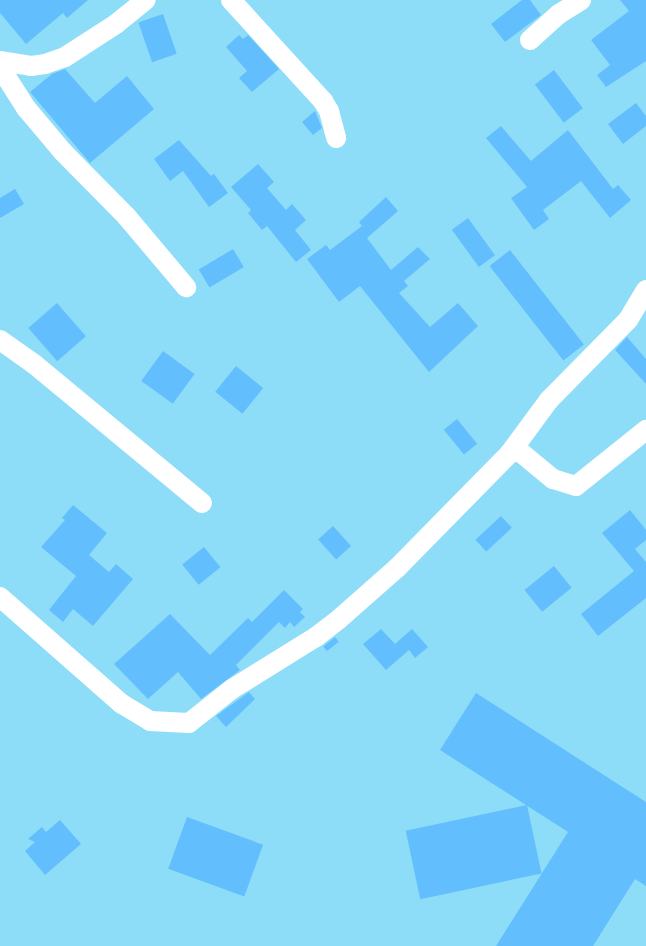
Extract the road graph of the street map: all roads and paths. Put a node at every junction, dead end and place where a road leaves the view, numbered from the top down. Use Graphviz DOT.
graph roads {
  1 [pos="146,0"];
  2 [pos="232,0"];
  3 [pos="581,0"];
  4 [pos="530,40"];
  5 [pos="0,61"];
  6 [pos="0,68"];
  7 [pos="336,138"];
  8 [pos="186,287"];
  9 [pos="646,290"];
  10 [pos="0,340"];
  11 [pos="646,430"];
  12 [pos="510,453"];
  13 [pos="202,503"];
  14 [pos="0,597"];
  1 -- 5 [label="street"];
  2 -- 7 [label="street"];
  3 -- 4 [label="street"];
  6 -- 8 [label="street"];
  9 -- 12 [label="street"];
  10 -- 13 [label="street"];
  11 -- 12 [label="street"];
  12 -- 14 [label="street"];
}
